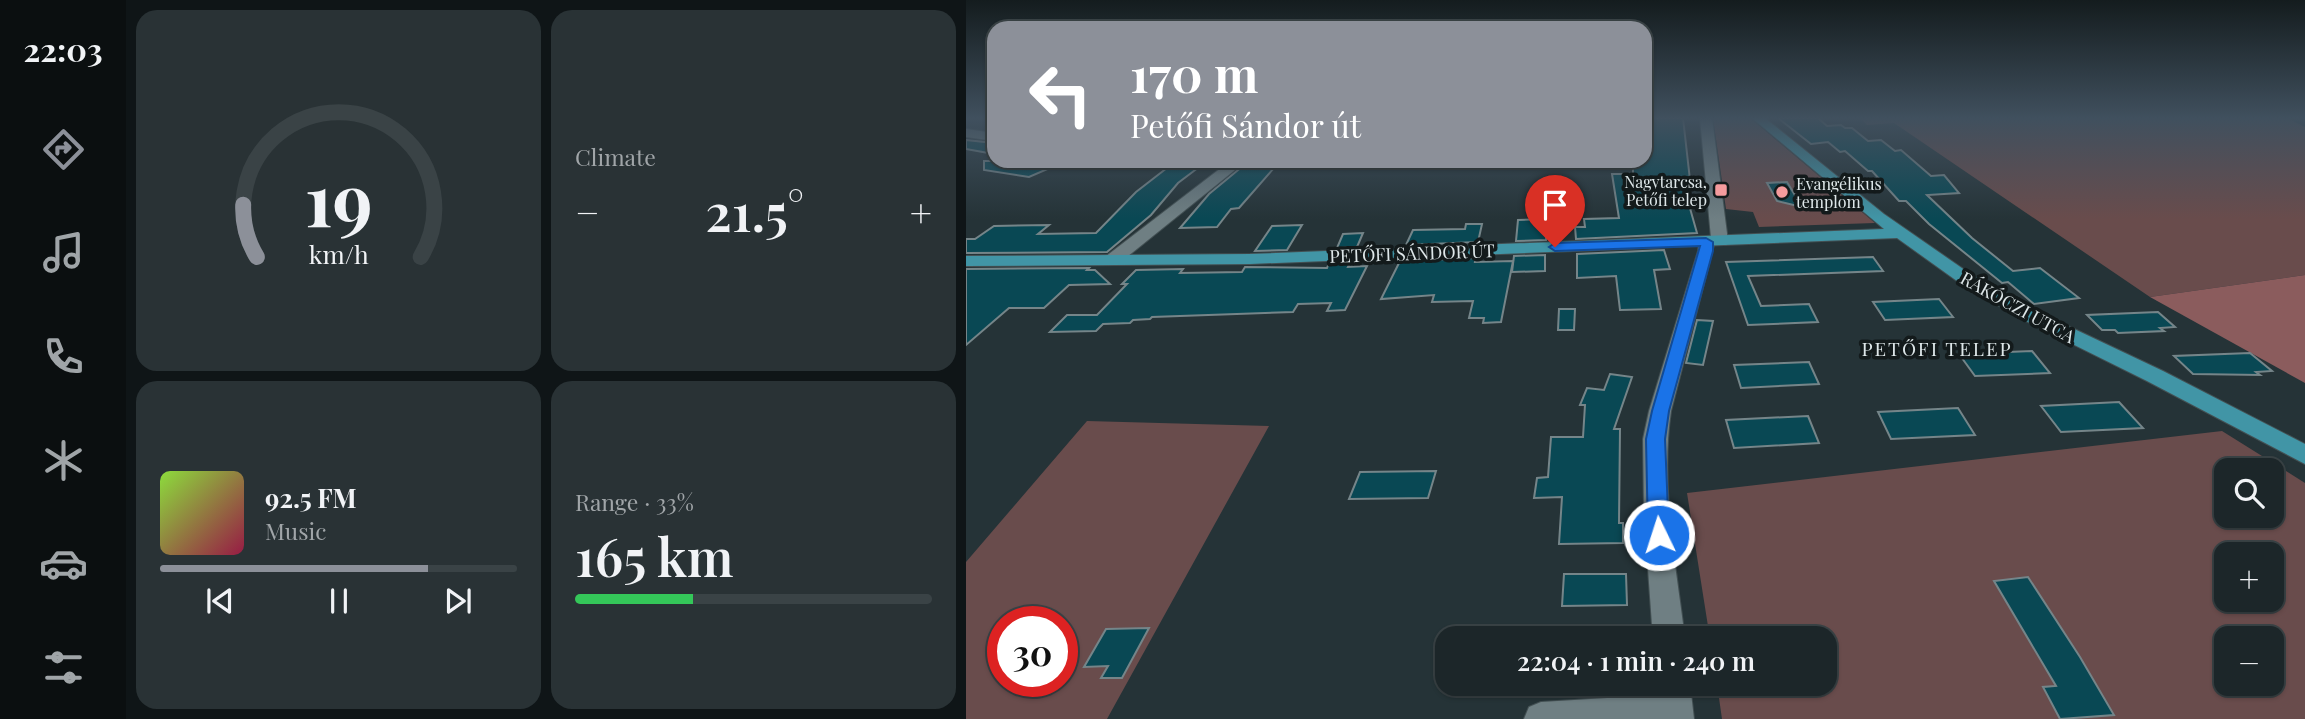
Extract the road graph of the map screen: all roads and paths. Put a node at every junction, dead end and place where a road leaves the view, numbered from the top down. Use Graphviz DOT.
graph roads {
  1 [pos="1708,152"];
  2 [pos="1799,152"];
  3 [pos="1230,168"];
  4 [pos="1900,233"];
  5 [pos="1713,242"];
  6 [pos="966,261"];
  7 [pos="1111,261"];
  8 [pos="2305,455"];
  9 [pos="1668,626"];
  10 [pos="1675,705"];
  11 [pos="1541,719"];
  1 -- 5 [label="street"];
  2 -- 4 [label="main road, RÁKÓCZI UTCA"];
  3 -- 7 [label="street"];
  4 -- 5 [label="main road, PETŐFI SÁNDOR ÚT"];
  4 -- 8 [label="main road, RÁKÓCZI UTCA"];
  5 -- 7 [label="main road, PETŐFI SÁNDOR ÚT"];
  5 -- 9 [label="street"];
  6 -- 7 [label="main road, PETŐFI SÁNDOR ÚT"];
  10 -- 11 [label="street"];
}
